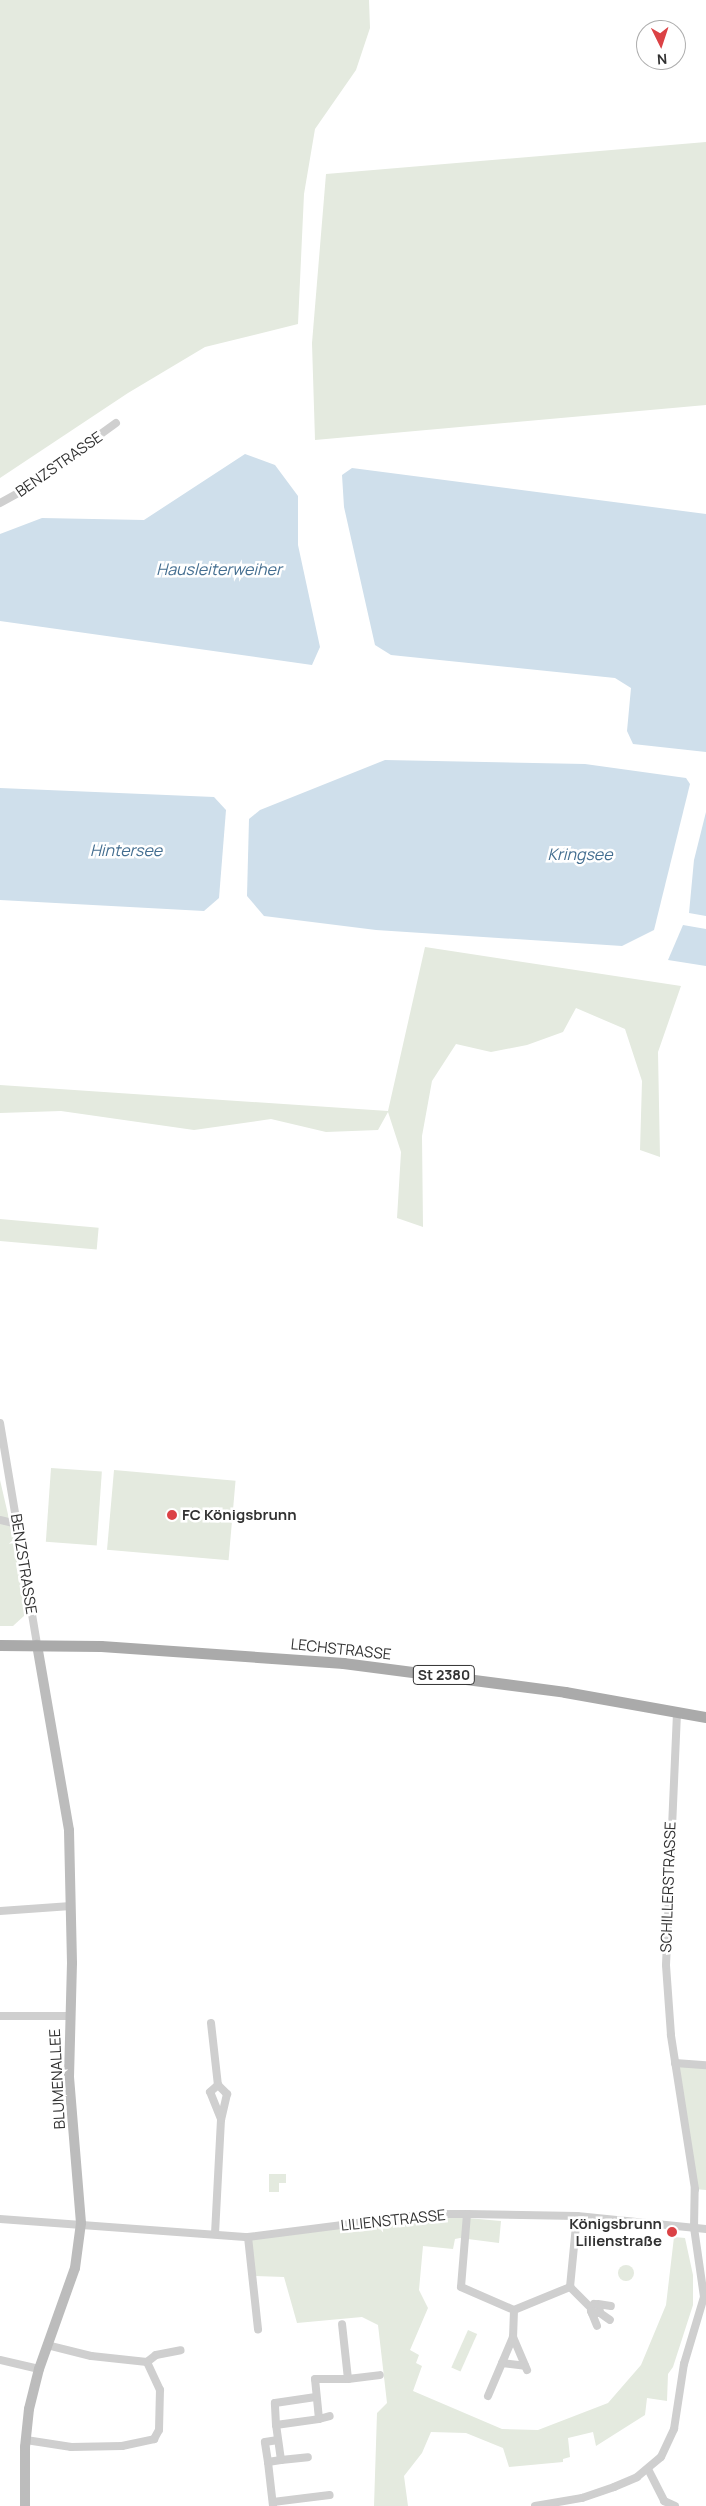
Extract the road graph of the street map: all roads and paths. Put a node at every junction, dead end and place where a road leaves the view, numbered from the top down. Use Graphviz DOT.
graph roads {
  1 [pos="116,423"];
  2 [pos="0,503"];
  3 [pos="0,1423"];
  4 [pos="0,1520"];
  5 [pos="18,1524"];
  6 [pos="0,1645"];
  7 [pos="37,1645"];
  8 [pos="677,1712"];
  9 [pos="706,1718"];
  10 [pos="71,1906"];
  11 [pos="0,1910"];
  12 [pos="0,2016"];
  13 [pos="69,2016"];
  14 [pos="211,2023"];
  15 [pos="675,2063"];
  16 [pos="706,2066"];
  17 [pos="218,2085"];
  18 [pos="222,2119"];
  19 [pos="467,2214"];
  20 [pos="577,2216"];
  21 [pos="0,2219"];
  22 [pos="82,2223"];
  23 [pos="694,2228"];
  24 [pos="706,2229"];
  25 [pos="215,2234"];
  26 [pos="248,2237"];
  27 [pos="570,2288"];
  28 [pos="611,2306"];
  29 [pos="595,2309"];
  30 [pos="514,2310"];
  31 [pos="610,2320"];
  32 [pos="342,2324"];
  33 [pos="597,2326"];
  34 [pos="258,2329"];
  35 [pos="513,2337"];
  36 [pos="47,2345"];
  37 [pos="181,2350"];
  38 [pos="0,2360"];
  39 [pos="147,2362"];
  40 [pos="502,2363"];
  41 [pos="39,2369"];
  42 [pos="380,2375"];
  43 [pos="348,2379"];
  44 [pos="488,2396"];
  45 [pos="316,2397"];
  46 [pos="330,2416"];
  47 [pos="319,2419"];
  48 [pos="276,2425"];
  49 [pos="26,2440"];
  50 [pos="278,2440"];
  51 [pos="308,2457"];
  52 [pos="281,2460"];
  53 [pos="268,2462"];
  54 [pos="648,2469"];
  55 [pos="330,2495"];
  56 [pos="273,2504"];
  57 [pos="25,2506"];
  58 [pos="535,2506"];
  59 [pos="675,2506"];
  1 -- 2 [label="street, BENZSTRASSE"];
  3 -- 5 [label="street, BENZSTRASSE"];
  4 -- 5 [label="street"];
  5 -- 7 [label="street, BENZSTRASSE"];
  6 -- 7 [label="main road, LECHSTRASSE / St 2380"];
  7 -- 8 [label="main road, LECHSTRASSE / St 2380"];
  7 -- 10 [label="street, BLUMENALLEE"];
  8 -- 9 [label="main road, LECHSTRASSE / St 2380"];
  8 -- 15 [label="street, SCHILLERSTRASSE"];
  10 -- 11 [label="street"];
  10 -- 13 [label="street, BLUMENALLEE"];
  12 -- 13 [label="street"];
  13 -- 22 [label="street, BLUMENALLEE"];
  14 -- 17 [label="street"];
  15 -- 16 [label="street"];
  15 -- 23 [label="street, SCHILLERSTRASSE"];
  17 -- 18 [label="street"];
  17 -- 18 [label="street"];
  18 -- 25 [label="street"];
  19 -- 20 [label="street, LILIENSTRASSE"];
  19 -- 26 [label="street, LILIENSTRASSE"];
  19 -- 30 [label="street"];
  20 -- 23 [label="street, LILIENSTRASSE"];
  20 -- 27 [label="street"];
  21 -- 22 [label="street, LILIENSTRASSE"];
  22 -- 25 [label="street, LILIENSTRASSE"];
  22 -- 36 [label="street, BLUMENALLEE"];
  23 -- 24 [label="street, LILIENSTRASSE"];
  23 -- 54 [label="street, SCHILLERSTRASSE"];
  25 -- 26 [label="street, LILIENSTRASSE"];
  26 -- 34 [label="street"];
  27 -- 29 [label="street"];
  27 -- 30 [label="street"];
  28 -- 29 [label="street"];
  29 -- 31 [label="street"];
  29 -- 33 [label="street"];
  30 -- 35 [label="street"];
  32 -- 43 [label="street"];
  35 -- 40 [label="street"];
  35 -- 40 [label="street"];
  36 -- 39 [label="street"];
  36 -- 41 [label="street, BLUMENALLEE"];
  37 -- 39 [label="street"];
  38 -- 41 [label="street"];
  39 -- 49 [label="street"];
  40 -- 44 [label="street"];
  41 -- 49 [label="street, BLUMENALLEE"];
  42 -- 43 [label="street"];
  43 -- 45 [label="street"];
  45 -- 47 [label="street"];
  45 -- 48 [label="street"];
  46 -- 47 [label="street"];
  47 -- 48 [label="street"];
  48 -- 50 [label="street"];
  49 -- 57 [label="street, BLUMENALLEE"];
  50 -- 52 [label="street"];
  50 -- 53 [label="street"];
  51 -- 52 [label="street"];
  52 -- 53 [label="street"];
  53 -- 56 [label="street"];
  54 -- 58 [label="street"];
  54 -- 59 [label="street"];
  55 -- 56 [label="street"];
}
